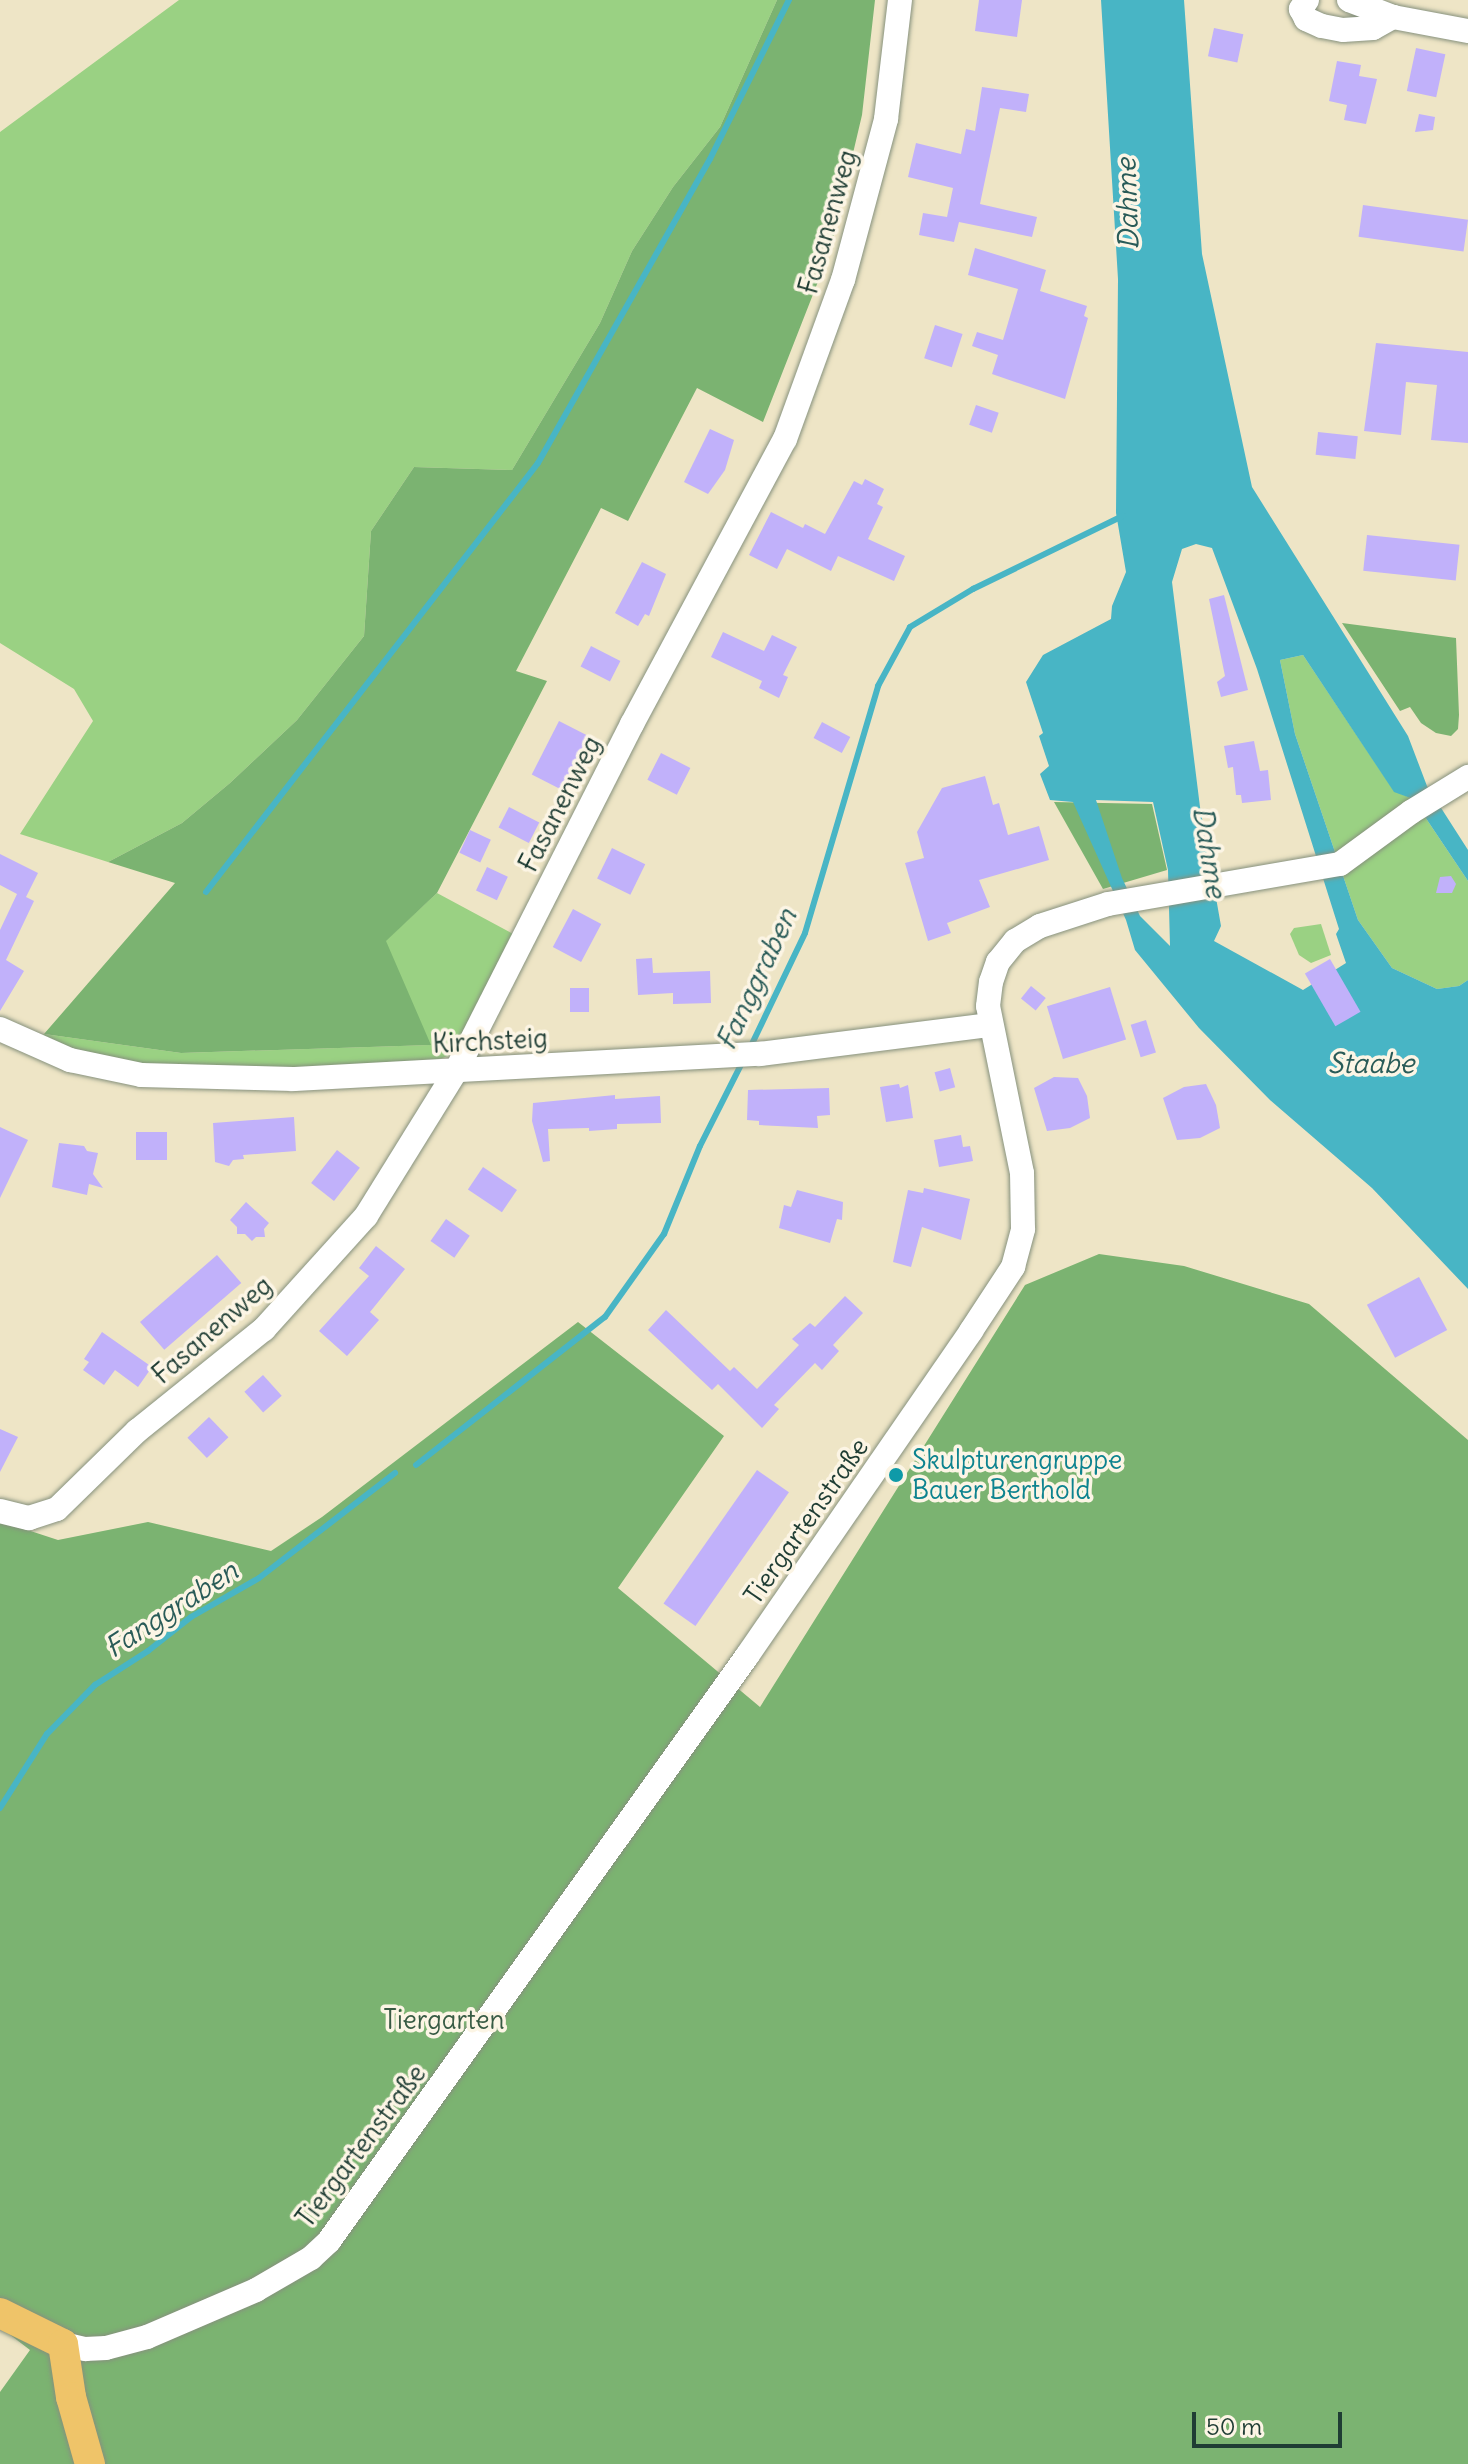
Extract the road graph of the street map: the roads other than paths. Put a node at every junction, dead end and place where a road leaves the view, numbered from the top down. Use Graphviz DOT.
graph roads {
  1 [pos="900,0"];
  2 [pos="1307,0"];
  3 [pos="1349,0"];
  4 [pos="1393,17"];
  5 [pos="1468,31"];
  6 [pos="1468,777"];
  7 [pos="990,1025"];
  8 [pos="0,1029"];
  9 [pos="456,1071"];
  10 [pos="0,1511"];
  11 [pos="0,2313"];
  12 [pos="63,2344"];
  13 [pos="90,2464"];
  1 -- 9 [label="street, Fasanenweg"];
  2 -- 4 [label="street"];
  3 -- 4 [label="street"];
  4 -- 5 [label="street"];
  6 -- 7 [label="street, Tiergartenstraße"];
  7 -- 9 [label="street, Kirchsteig"];
  7 -- 12 [label="street, Tiergartenstraße"];
  8 -- 9 [label="street, Kirchsteig"];
  9 -- 10 [label="street, Fasanenweg"];
  11 -- 12 [label="main road"];
  12 -- 13 [label="main road"];
}
